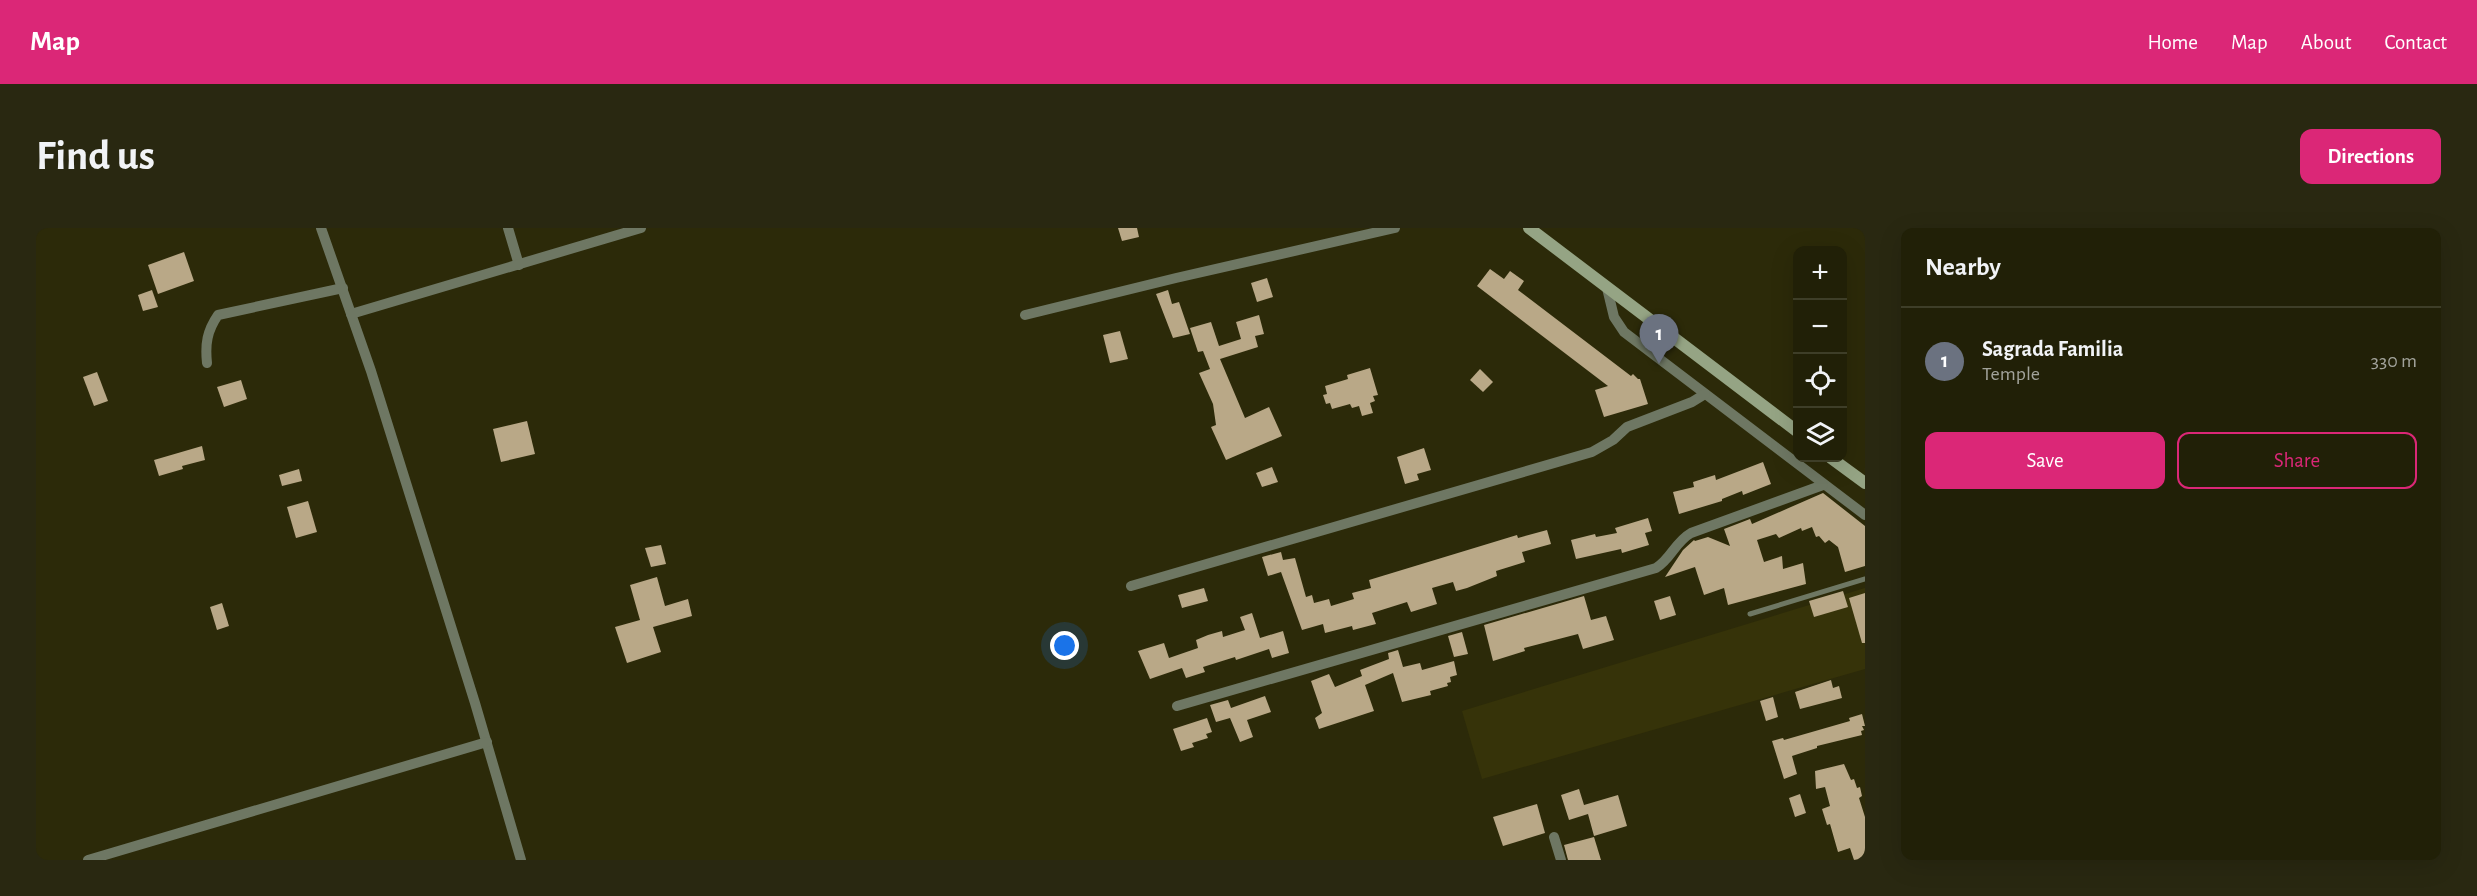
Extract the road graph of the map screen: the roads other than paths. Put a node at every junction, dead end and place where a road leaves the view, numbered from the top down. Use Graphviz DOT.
graph roads {
  1 [pos="321,228"];
  2 [pos="508,228"];
  3 [pos="641,228"];
  4 [pos="1395,228"];
  5 [pos="1529,228"];
  6 [pos="519,265"];
  7 [pos="343,288"];
  8 [pos="1607,288"];
  9 [pos="351,314"];
  10 [pos="1025,315"];
  11 [pos="207,363"];
  12 [pos="1705,394"];
  13 [pos="1793,429"];
  14 [pos="1836,462"];
  15 [pos="1865,483"];
  16 [pos="1823,485"];
  17 [pos="1865,515"];
  18 [pos="1865,579"];
  19 [pos="1131,586"];
  20 [pos="1750,614"];
  21 [pos="1177,706"];
  22 [pos="486,742"];
  23 [pos="1554,837"];
  24 [pos="88,860"];
  25 [pos="521,860"];
  26 [pos="1561,860"];
  1 -- 7 [label="street"];
  2 -- 6 [label="street"];
  3 -- 6 [label="street"];
  4 -- 10 [label="street"];
  5 -- 8 [label="main road"];
  6 -- 9 [label="street"];
  7 -- 9 [label="street"];
  7 -- 11 [label="street"];
  8 -- 12 [label="street"];
  8 -- 13 [label="main road"];
  9 -- 22 [label="street"];
  12 -- 16 [label="street"];
  12 -- 19 [label="street"];
  14 -- 15 [label="main road"];
  16 -- 17 [label="street"];
  16 -- 21 [label="street"];
  18 -- 20 [label="lane"];
  22 -- 24 [label="street"];
  22 -- 25 [label="street"];
  23 -- 26 [label="street"];
}
